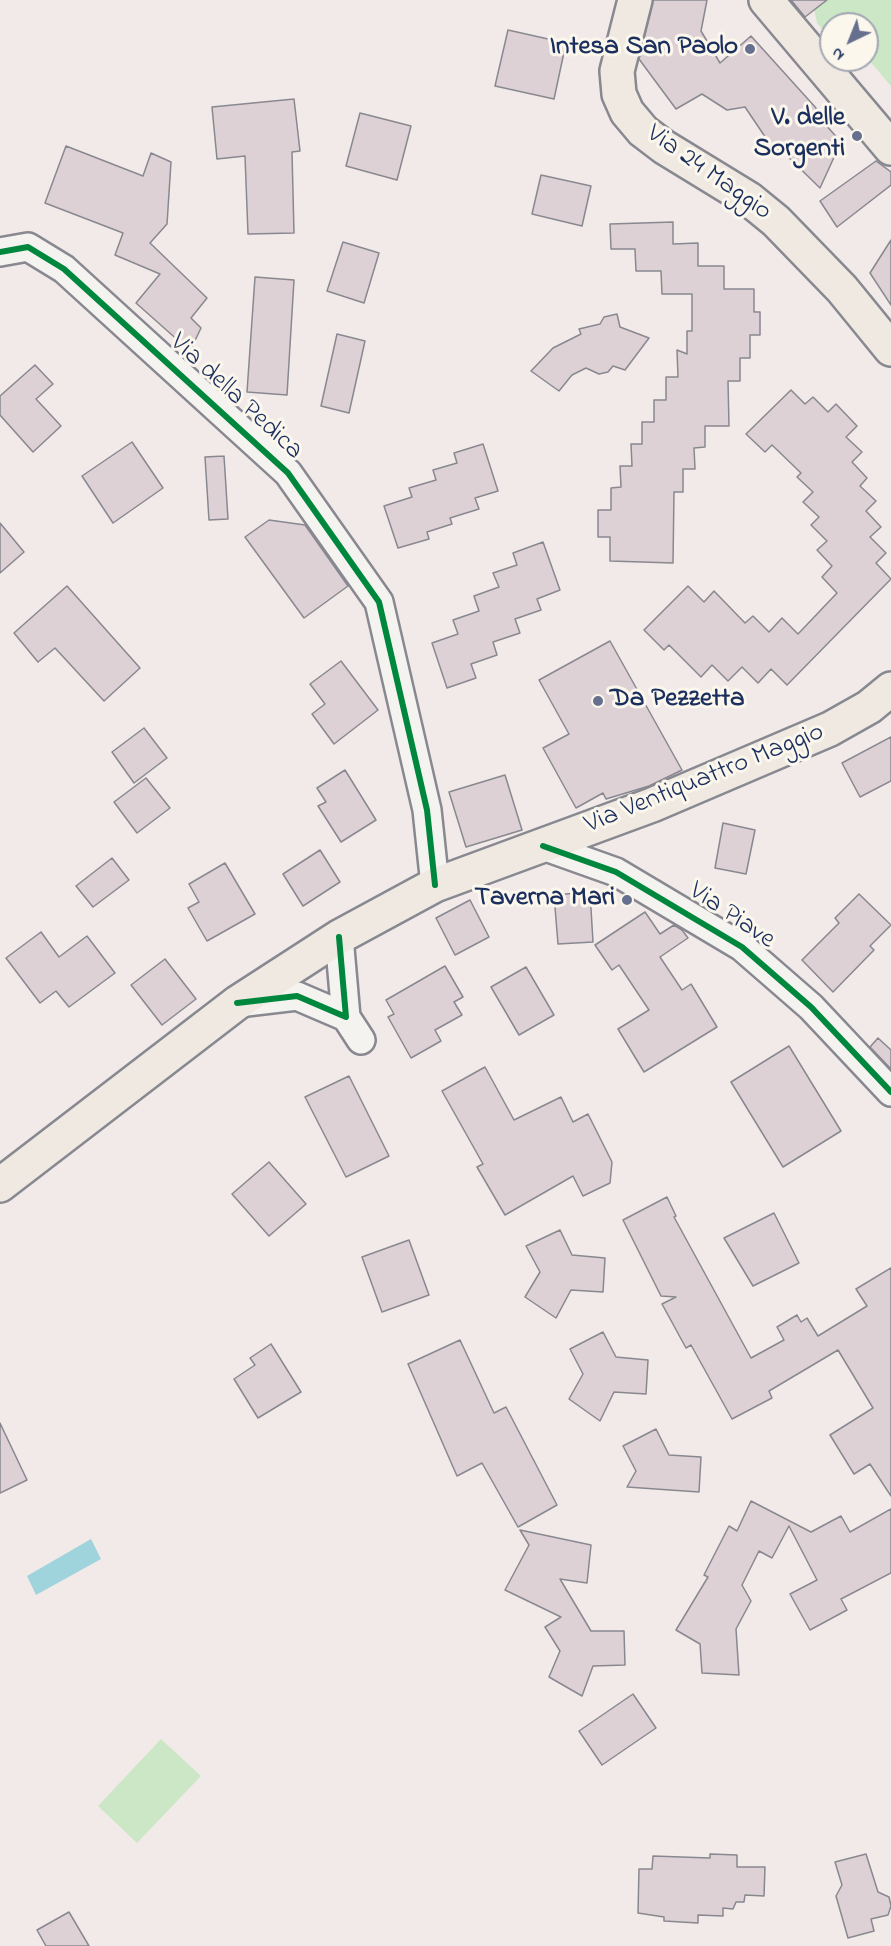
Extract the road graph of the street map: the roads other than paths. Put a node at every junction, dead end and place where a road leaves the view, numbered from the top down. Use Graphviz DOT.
graph roads {
  1 [pos="635,0"];
  2 [pos="766,0"];
  3 [pos="891,148"];
  4 [pos="0,252"];
  5 [pos="891,349"];
  6 [pos="891,689"];
  7 [pos="543,846"];
  8 [pos="435,885"];
  9 [pos="339,937"];
  10 [pos="237,1003"];
  11 [pos="346,1017"];
  12 [pos="361,1040"];
  13 [pos="891,1092"];
  14 [pos="0,1185"];
  1 -- 5 [label="main road, Via 24 Maggio"];
  2 -- 3 [label="main road"];
  4 -- 8 [label="street, Via della Pedica"];
  6 -- 7 [label="main road, Via Ventiquattro Maggio"];
  7 -- 8 [label="main road, Via Ventiquattro Maggio"];
  7 -- 13 [label="street, Via Piave"];
  8 -- 9 [label="main road, Via Ventiquattro Maggio"];
  9 -- 10 [label="main road, Via Ventiquattro Maggio"];
  9 -- 11 [label="street"];
  10 -- 11 [label="street"];
  10 -- 14 [label="main road, Via Ventiquattro Maggio"];
  11 -- 12 [label="street"];
}
